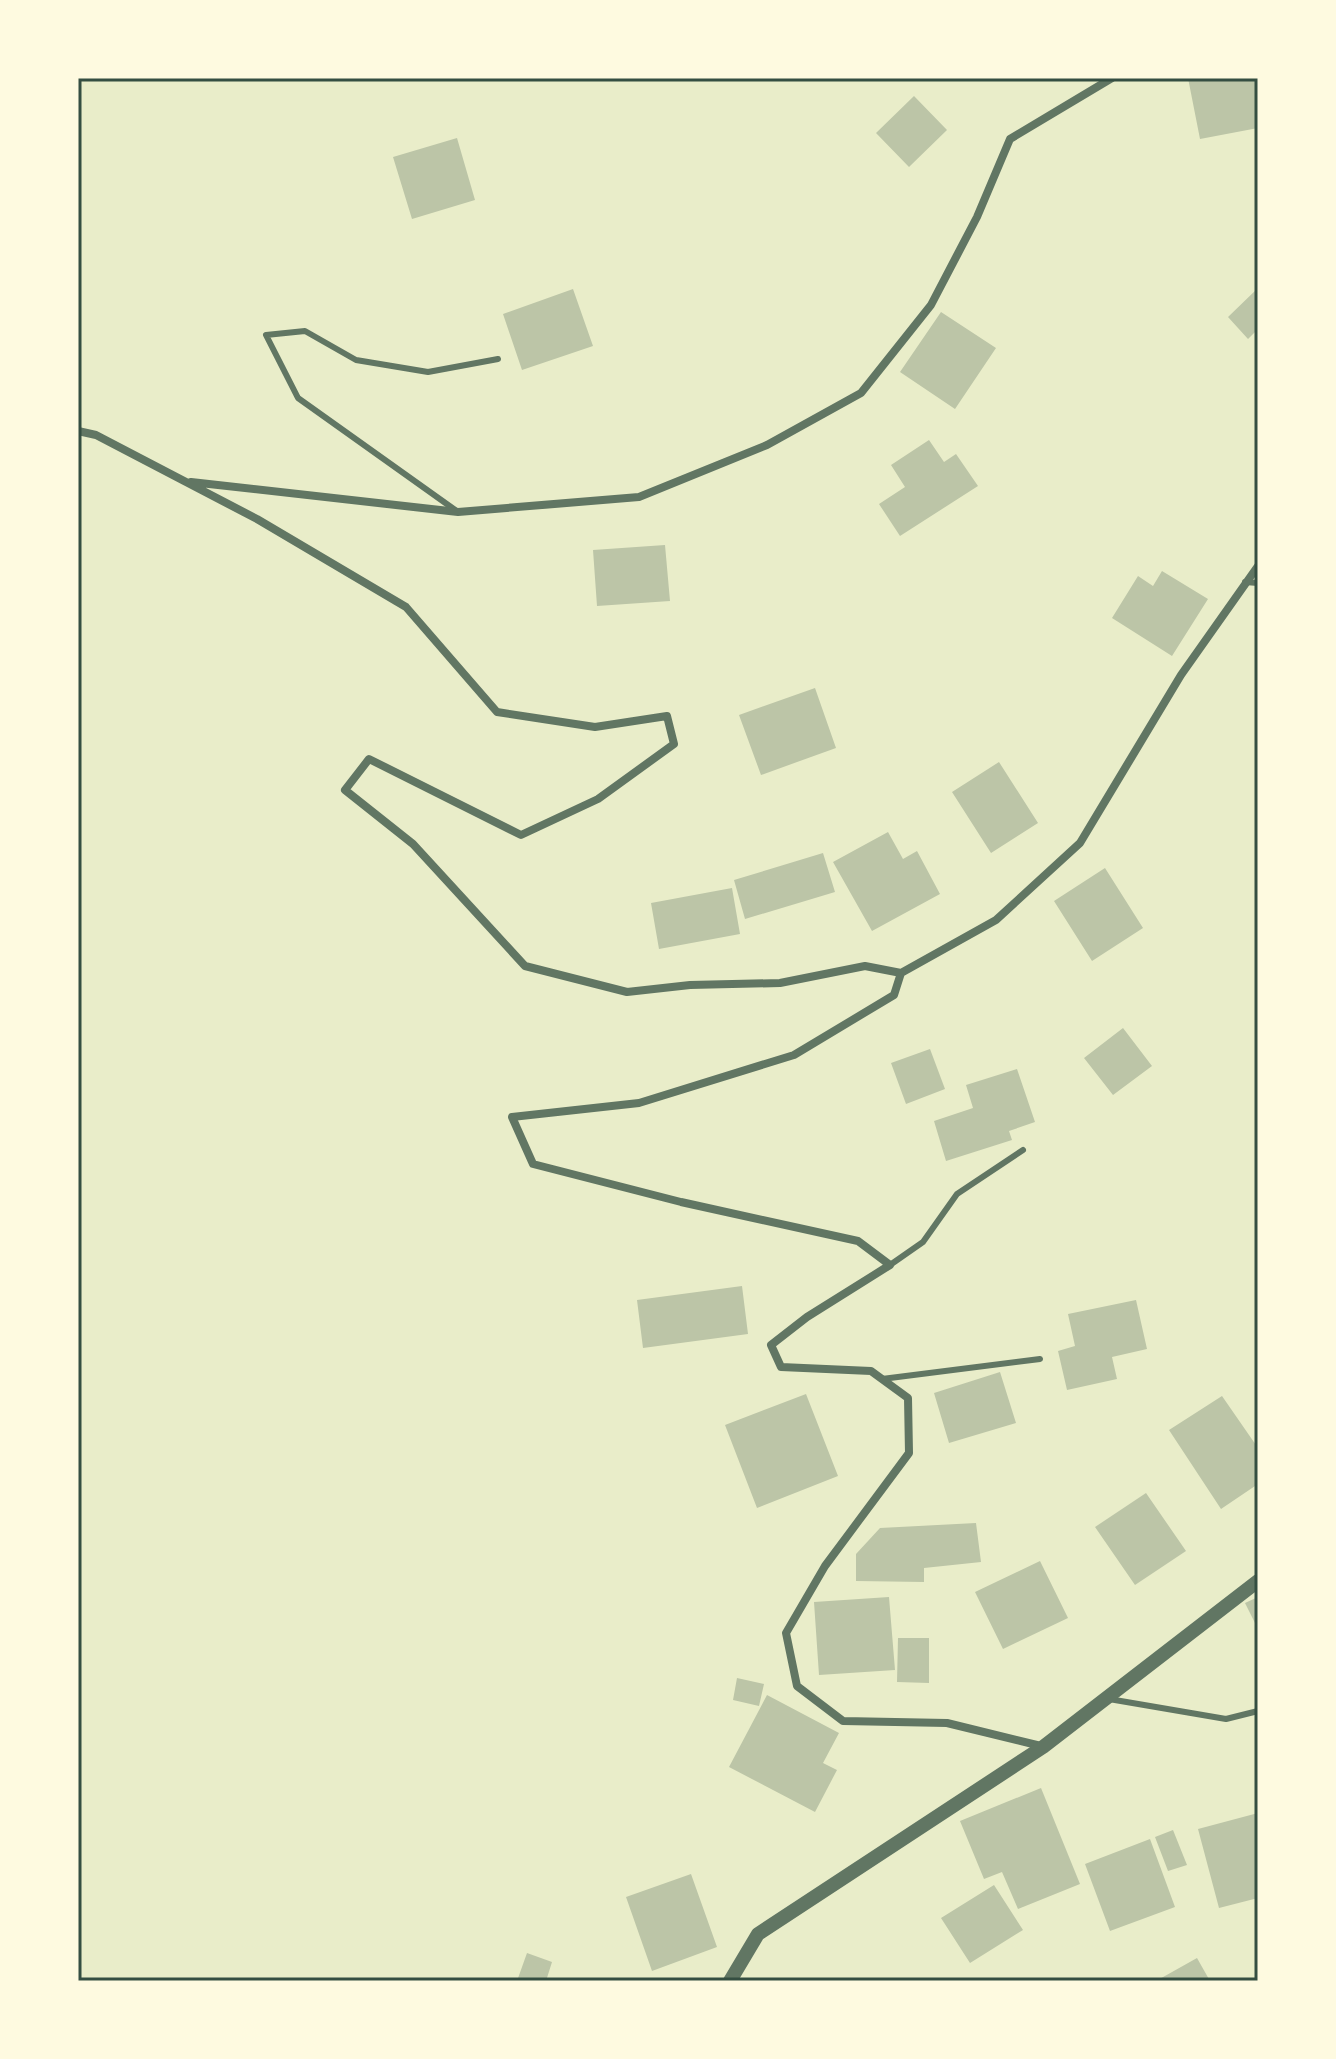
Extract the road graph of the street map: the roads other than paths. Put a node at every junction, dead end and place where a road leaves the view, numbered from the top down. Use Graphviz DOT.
graph roads {
  1 [pos="1112,78"];
  2 [pos="498,359"];
  3 [pos="78,431"];
  4 [pos="187,481"];
  5 [pos="458,512"];
  6 [pos="1258,566"];
  7 [pos="1245,582"];
  8 [pos="1258,583"];
  9 [pos="901,973"];
  10 [pos="1023,1150"];
  11 [pos="890,1265"];
  12 [pos="1040,1359"];
  13 [pos="882,1379"];
  14 [pos="1258,1581"];
  15 [pos="1106,1699"];
  16 [pos="1258,1711"];
  17 [pos="1043,1747"];
  18 [pos="730,1981"];
  1 -- 5 [label="street"];
  2 -- 5 [label="lane"];
  3 -- 4 [label="street"];
  4 -- 5 [label="street"];
  4 -- 9 [label="street"];
  6 -- 7 [label="street"];
  7 -- 8 [label="lane"];
  7 -- 9 [label="street"];
  9 -- 11 [label="street"];
  10 -- 11 [label="lane"];
  11 -- 13 [label="street"];
  12 -- 13 [label="lane"];
  13 -- 17 [label="street"];
  14 -- 15 [label="street"];
  15 -- 16 [label="lane"];
  15 -- 17 [label="street"];
  17 -- 18 [label="street"];
}
